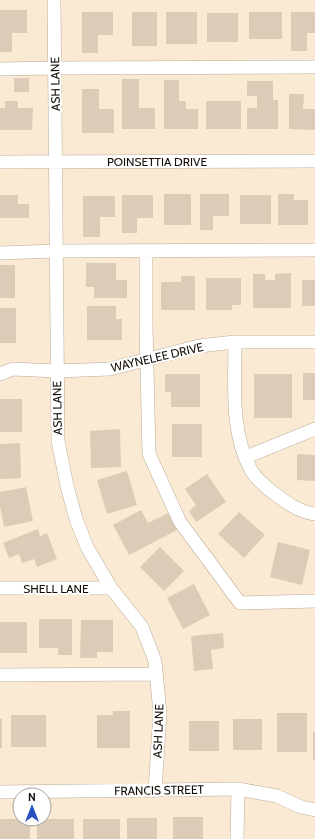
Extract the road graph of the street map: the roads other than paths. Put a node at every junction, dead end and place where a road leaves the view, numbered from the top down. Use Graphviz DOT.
graph roads {
  1 [pos="54,0"];
  2 [pos="315,67"];
  3 [pos="55,68"];
  4 [pos="0,69"];
  5 [pos="315,161"];
  6 [pos="0,162"];
  7 [pos="56,162"];
  8 [pos="315,250"];
  9 [pos="56,251"];
  10 [pos="146,251"];
  11 [pos="0,253"];
  12 [pos="235,342"];
  13 [pos="315,342"];
  14 [pos="147,358"];
  15 [pos="57,371"];
  16 [pos="0,374"];
  17 [pos="315,430"];
  18 [pos="246,457"];
  19 [pos="315,514"];
  20 [pos="0,588"];
  21 [pos="111,588"];
  22 [pos="315,601"];
  23 [pos="156,674"];
  24 [pos="0,675"];
  25 [pos="238,789"];
  26 [pos="155,791"];
  27 [pos="0,792"];
  28 [pos="315,810"];
  29 [pos="237,839"];
  1 -- 3 [label="street, ASH LANE"];
  2 -- 3 [label="street"];
  3 -- 4 [label="street"];
  3 -- 7 [label="street, ASH LANE"];
  5 -- 7 [label="street, POINSETTIA DRIVE"];
  6 -- 7 [label="street, POINSETTIA DRIVE"];
  7 -- 9 [label="street, ASH LANE"];
  8 -- 10 [label="street"];
  9 -- 10 [label="street"];
  9 -- 11 [label="street"];
  9 -- 15 [label="street, ASH LANE"];
  10 -- 14 [label="street"];
  12 -- 13 [label="street, WAYNELEE DRIVE"];
  12 -- 14 [label="street, WAYNELEE DRIVE"];
  12 -- 18 [label="street"];
  14 -- 15 [label="street, WAYNELEE DRIVE"];
  14 -- 22 [label="street"];
  15 -- 16 [label="street, WAYNELEE DRIVE"];
  15 -- 21 [label="street, ASH LANE"];
  17 -- 18 [label="street"];
  18 -- 19 [label="street"];
  20 -- 21 [label="street, SHELL LANE"];
  21 -- 23 [label="street, ASH LANE"];
  23 -- 24 [label="street"];
  23 -- 26 [label="street, ASH LANE"];
  25 -- 26 [label="street, FRANCIS STREET"];
  25 -- 28 [label="street, FRANCIS STREET"];
  25 -- 29 [label="street"];
  26 -- 27 [label="street, FRANCIS STREET"];
}
